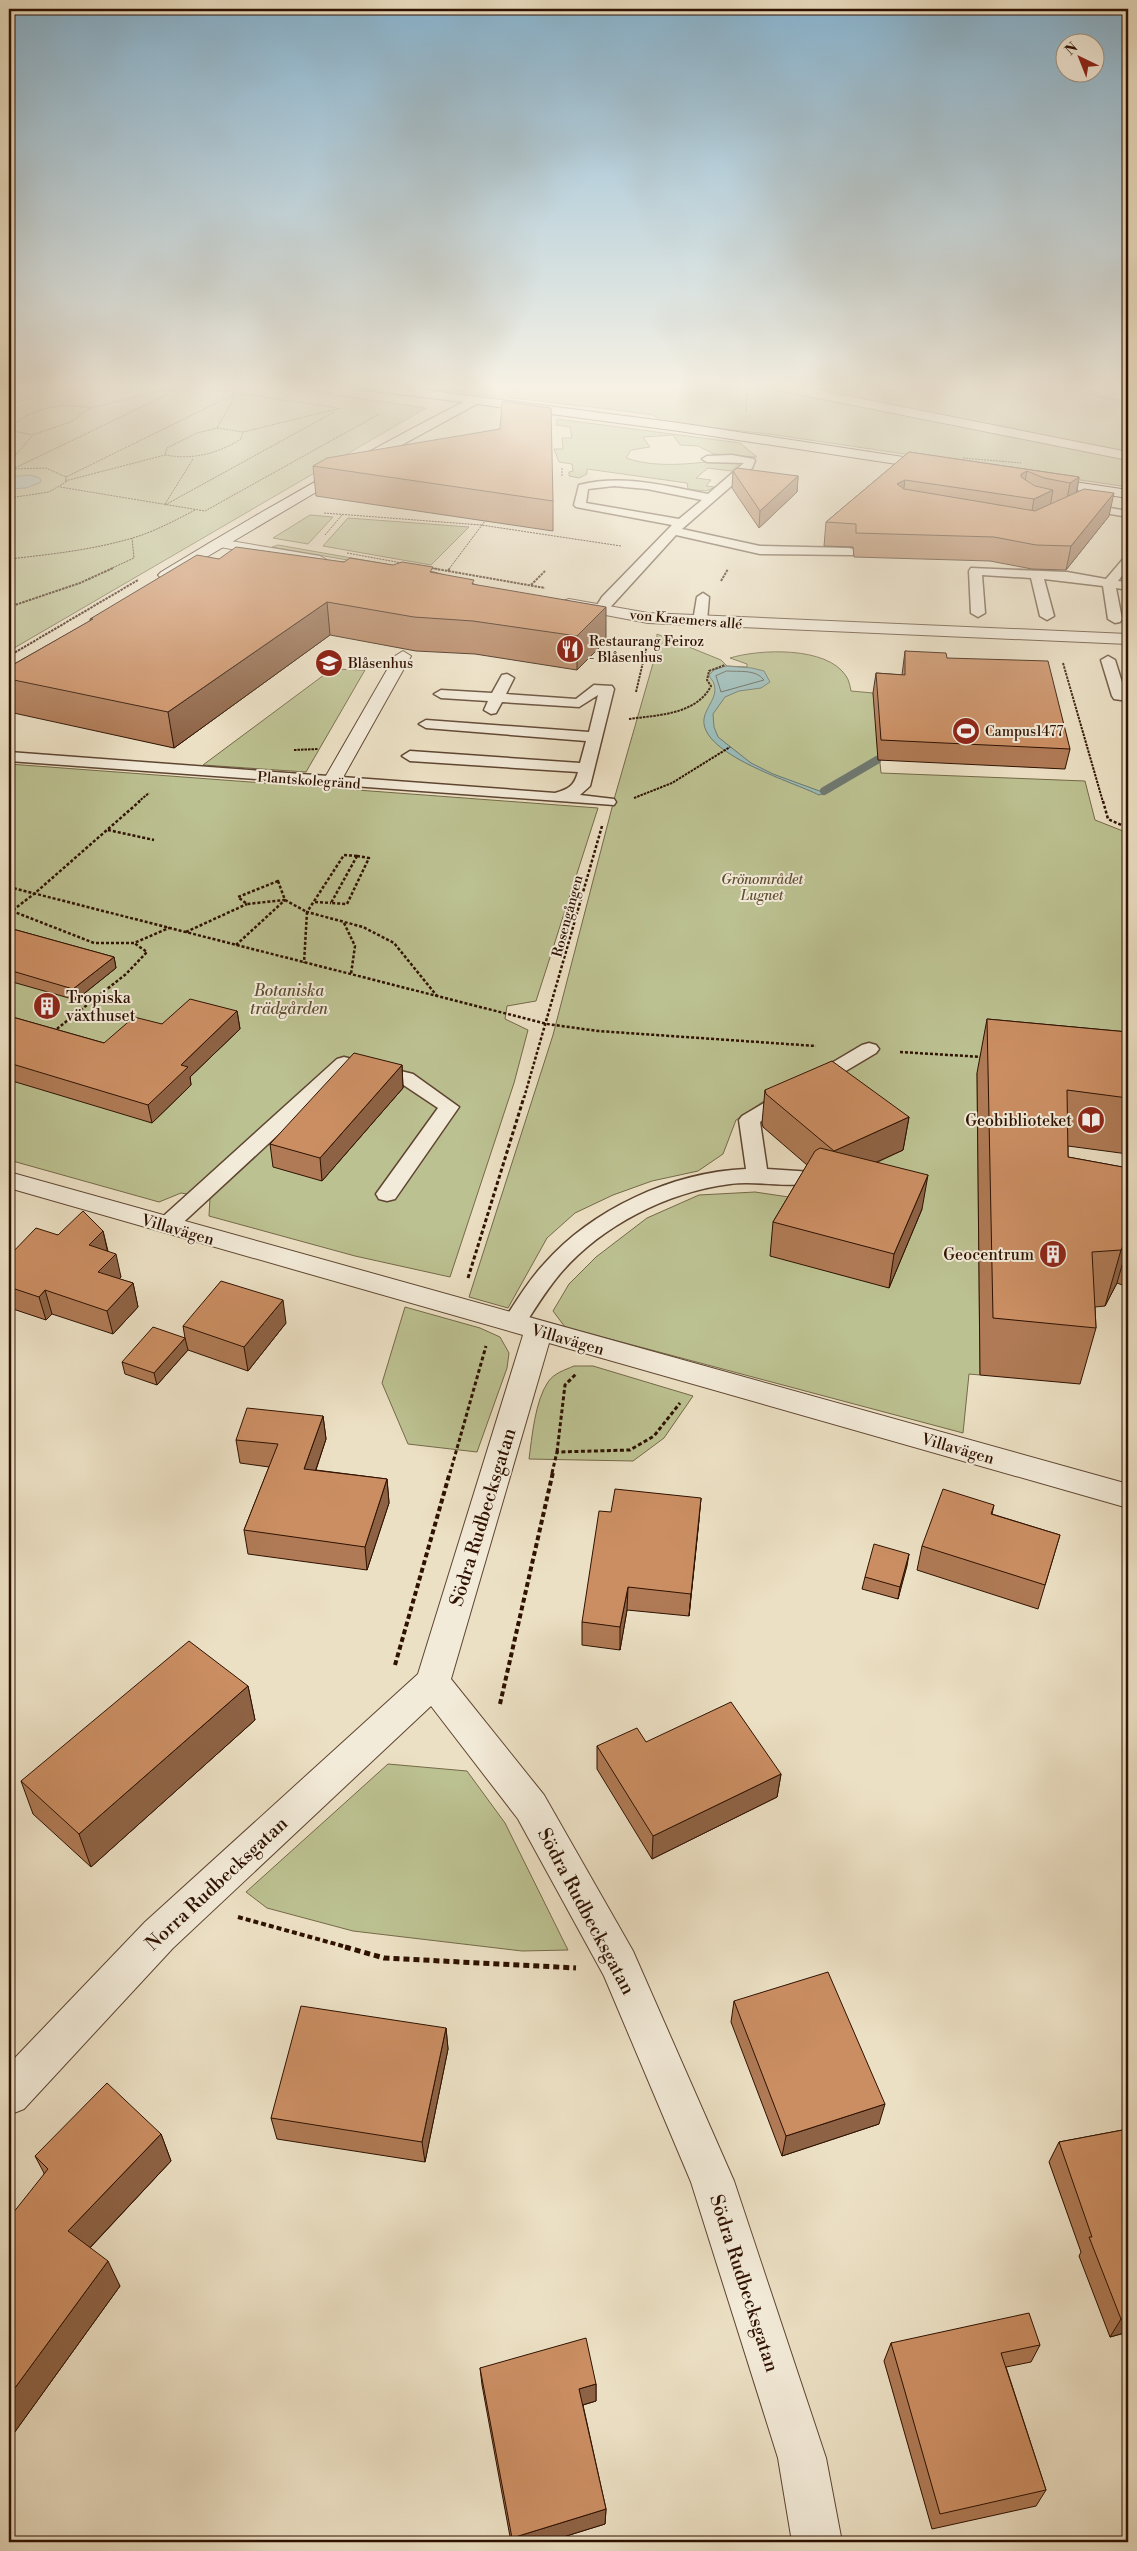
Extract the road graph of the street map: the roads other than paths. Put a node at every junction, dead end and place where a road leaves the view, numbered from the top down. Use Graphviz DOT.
graph roads {
  1 [pos="285,504"];
  2 [pos="580,504"];
  3 [pos="704,504"];
  4 [pos="1066,511"];
  5 [pos="1128,514"];
  6 [pos="678,527"];
  7 [pos="220,542"];
  8 [pos="849,552"];
  9 [pos="1128,561"];
  10 [pos="336,563"];
  11 [pos="1037,575"];
  12 [pos="1109,583"];
  13 [pos="151,584"];
  14 [pos="1128,586"];
  15 [pos="703,597"];
  16 [pos="551,601"];
  17 [pos="600,610"];
  18 [pos="978,613"];
  19 [pos="1047,616"];
  20 [pos="1115,619"];
  21 [pos="700,621"];
  22 [pos="1128,639"];
  23 [pos="403,656"];
  24 [pos="1108,660"];
  25 [pos="507,678"];
  26 [pos="441,694"];
  27 [pos="1128,697"];
  28 [pos="497,698"];
  29 [pos="426,724"];
  30 [pos="483,728"];
  31 [pos="595,737"];
  32 [pos="9,756"];
  33 [pos="410,756"];
  34 [pos="468,760"];
  35 [pos="586,768"];
  36 [pos="332,781"];
  37 [pos="454,791"];
  38 [pos="555,798"];
  39 [pos="608,802"];
  40 [pos="869,1049"];
  41 [pos="758,1177"];
  42 [pos="806,1177"];
  43 [pos="9,1180"];
  44 [pos="387,1194"];
  45 [pos="166,1226"];
  46 [pos="526,1327"];
  47 [pos="1128,1496"];
  48 [pos="433,1682"];
  49 [pos="9,2094"];
  50 [pos="817,2542"];
  1 -- 7 [label="street"];
  2 -- 6 [label="lane"];
  3 -- 6 [label="lane"];
  4 -- 5 [label="lane"];
  6 -- 8 [label="lane"];
  6 -- 17 [label="lane"];
  7 -- 10 [label="street"];
  7 -- 13 [label="street"];
  9 -- 12 [label="lane"];
  11 -- 12 [label="lane"];
  11 -- 18 [label="lane"];
  11 -- 19 [label="lane"];
  12 -- 14 [label="lane"];
  12 -- 20 [label="lane"];
  15 -- 21 [label="lane"];
  16 -- 17 [label="street, von Kraemers allé"];
  17 -- 21 [label="street, von Kraemers allé"];
  21 -- 22 [label="street, von Kraemers allé"];
  23 -- 36 [label="street"];
  24 -- 27 [label="lane"];
  25 -- 28 [label="lane"];
  26 -- 28 [label="lane"];
  28 -- 30 [label="lane"];
  28 -- 31 [label="lane"];
  29 -- 30 [label="lane"];
  30 -- 31 [label="lane"];
  30 -- 34 [label="lane"];
  31 -- 35 [label="lane"];
  32 -- 36 [label="lane, Plantskolegränd"];
  33 -- 34 [label="lane"];
  34 -- 35 [label="lane"];
  34 -- 37 [label="lane"];
  35 -- 38 [label="lane"];
  36 -- 37 [label="lane, Plantskolegränd"];
  37 -- 38 [label="lane, Plantskolegränd"];
  38 -- 39 [label="lane, Plantskolegränd"];
  40 -- 41 [label="lane"];
  41 -- 42 [label="lane"];
  41 -- 46 [label="lane"];
  43 -- 45 [label="street, Villavägen"];
  44 -- 45 [label="lane"];
  45 -- 46 [label="street, Villavägen"];
  46 -- 47 [label="street, Villavägen"];
  46 -- 48 [label="street, Södra Rudbecksgatan"];
  48 -- 49 [label="street, Norra Rudbecksgatan"];
  48 -- 50 [label="street, Södra Rudbecksgatan"];
}
